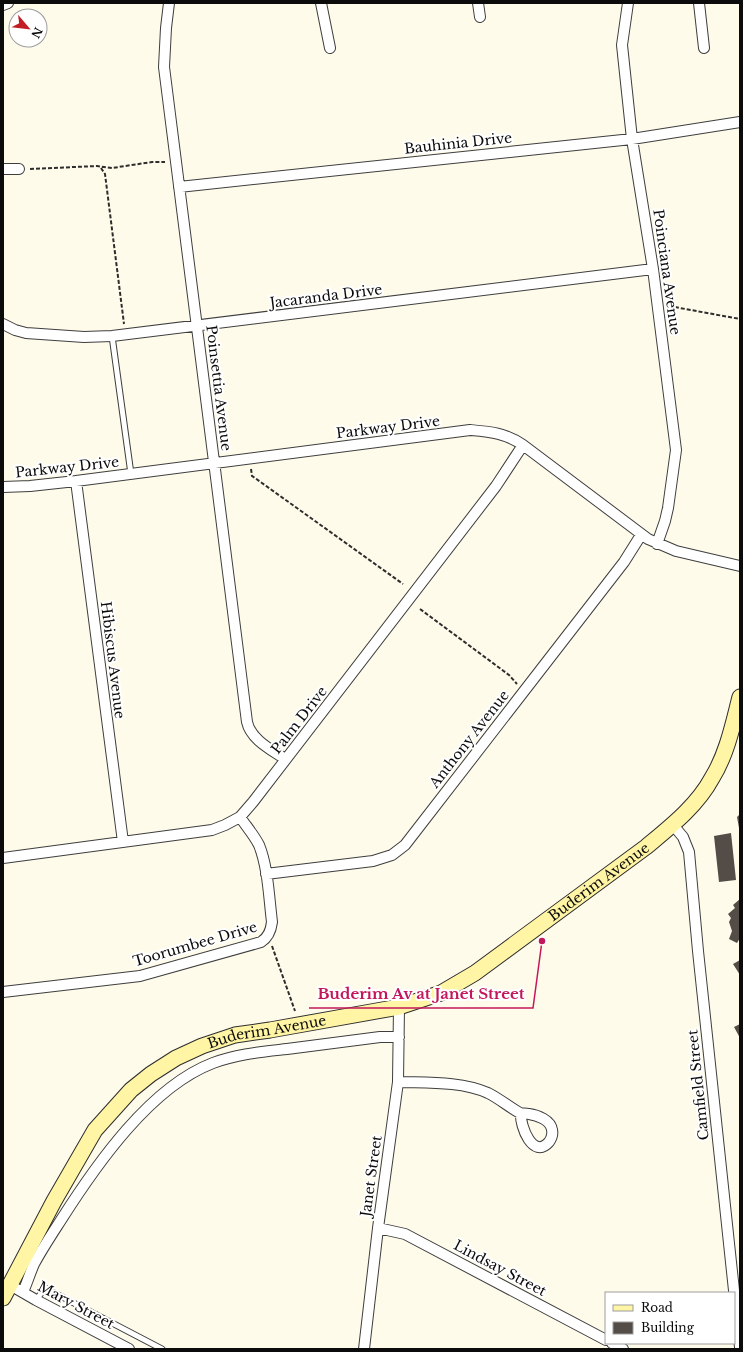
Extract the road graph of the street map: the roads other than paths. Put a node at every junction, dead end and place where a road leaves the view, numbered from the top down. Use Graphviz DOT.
graph roads {
  1 [pos="8,3"];
  2 [pos="169,3"];
  3 [pos="321,3"];
  4 [pos="478,3"];
  5 [pos="628,3"];
  6 [pos="699,3"];
  7 [pos="3,5"];
  8 [pos="480,17"];
  9 [pos="330,48"];
  10 [pos="704,48"];
  11 [pos="740,122"];
  12 [pos="632,138"];
  13 [pos="3,169"];
  14 [pos="19,169"];
  15 [pos="179,187"];
  16 [pos="653,269"];
  17 [pos="3,324"];
  18 [pos="196,326"];
  19 [pos="112,336"];
  20 [pos="523,445"];
  21 [pos="214,463"];
  22 [pos="131,474"];
  23 [pos="76,481"];
  24 [pos="3,487"];
  25 [pos="641,536"];
  26 [pos="657,544"];
  27 [pos="740,566"];
  28 [pos="740,697"];
  29 [pos="736,732"];
  30 [pos="285,760"];
  31 [pos="240,817"];
  32 [pos="673,825"];
  33 [pos="123,842"];
  34 [pos="3,858"];
  35 [pos="266,874"];
  36 [pos="3,992"];
  37 [pos="399,1007"];
  38 [pos="399,1037"];
  39 [pos="398,1082"];
  40 [pos="521,1114"];
  41 [pos="378,1228"];
  42 [pos="16,1288"];
  43 [pos="734,1292"];
  44 [pos="3,1298"];
  45 [pos="36,1300"];
  46 [pos="735,1300"];
  47 [pos="605,1339"];
  48 [pos="614,1344"];
  49 [pos="740,1347"];
  50 [pos="127,1348"];
  51 [pos="162,1349"];
  52 [pos="364,1349"];
  53 [pos="623,1349"];
  1 -- 7 [label="street"];
  2 -- 15 [label="street, Poinsettia Avenue"];
  3 -- 9 [label="street"];
  4 -- 8 [label="street"];
  5 -- 12 [label="street, Poinciana Avenue"];
  6 -- 10 [label="street"];
  11 -- 12 [label="street, Bauhinia Drive"];
  12 -- 15 [label="street, Bauhinia Drive"];
  12 -- 16 [label="street, Poinciana Avenue"];
  13 -- 14 [label="street"];
  15 -- 18 [label="street, Poinsettia Avenue"];
  16 -- 18 [label="street, Jacaranda Drive"];
  16 -- 26 [label="street, Poinciana Avenue"];
  17 -- 19 [label="street, Jacaranda Drive"];
  18 -- 19 [label="street, Jacaranda Drive"];
  18 -- 21 [label="street, Poinsettia Avenue"];
  19 -- 22 [label="lane"];
  20 -- 21 [label="street, Parkway Drive"];
  20 -- 25 [label="street, Parkway Drive"];
  20 -- 30 [label="street, Palm Drive"];
  21 -- 22 [label="street, Parkway Drive"];
  21 -- 30 [label="street, Poinsettia Avenue"];
  22 -- 23 [label="street, Parkway Drive"];
  23 -- 24 [label="street, Parkway Drive"];
  23 -- 33 [label="street, Hibiscus Avenue"];
  25 -- 26 [label="street, Parkway Drive"];
  25 -- 35 [label="street, Anthony Avenue"];
  26 -- 27 [label="street, Parkway Drive"];
  28 -- 29 [label="main road, Buderim Avenue"];
  29 -- 32 [label="main road, Buderim Avenue"];
  30 -- 31 [label="street, Palm Drive"];
  31 -- 33 [label="street, Palm Drive"];
  31 -- 35 [label="street, Toorumbee Drive"];
  32 -- 37 [label="main road, Buderim Avenue"];
  32 -- 43 [label="street, Camfield Street"];
  33 -- 34 [label="street, Palm Drive"];
  35 -- 36 [label="street, Toorumbee Drive"];
  37 -- 38 [label="street, Janet Street"];
  37 -- 42 [label="main road, Buderim Avenue"];
  38 -- 39 [label="street, Janet Street"];
  38 -- 42 [label="street, Buderim Avenue"];
  39 -- 40 [label="street"];
  39 -- 41 [label="street, Janet Street"];
  41 -- 47 [label="street, Lindsay Street"];
  41 -- 52 [label="street, Janet Street"];
  42 -- 44 [label="main road, Buderim Avenue"];
  42 -- 45 [label="street, Mary Street"];
  45 -- 50 [label="street, Mary Street"];
  45 -- 51 [label="lane"];
  46 -- 49 [label="street, Camfield Street"];
  48 -- 53 [label="street"];
}
